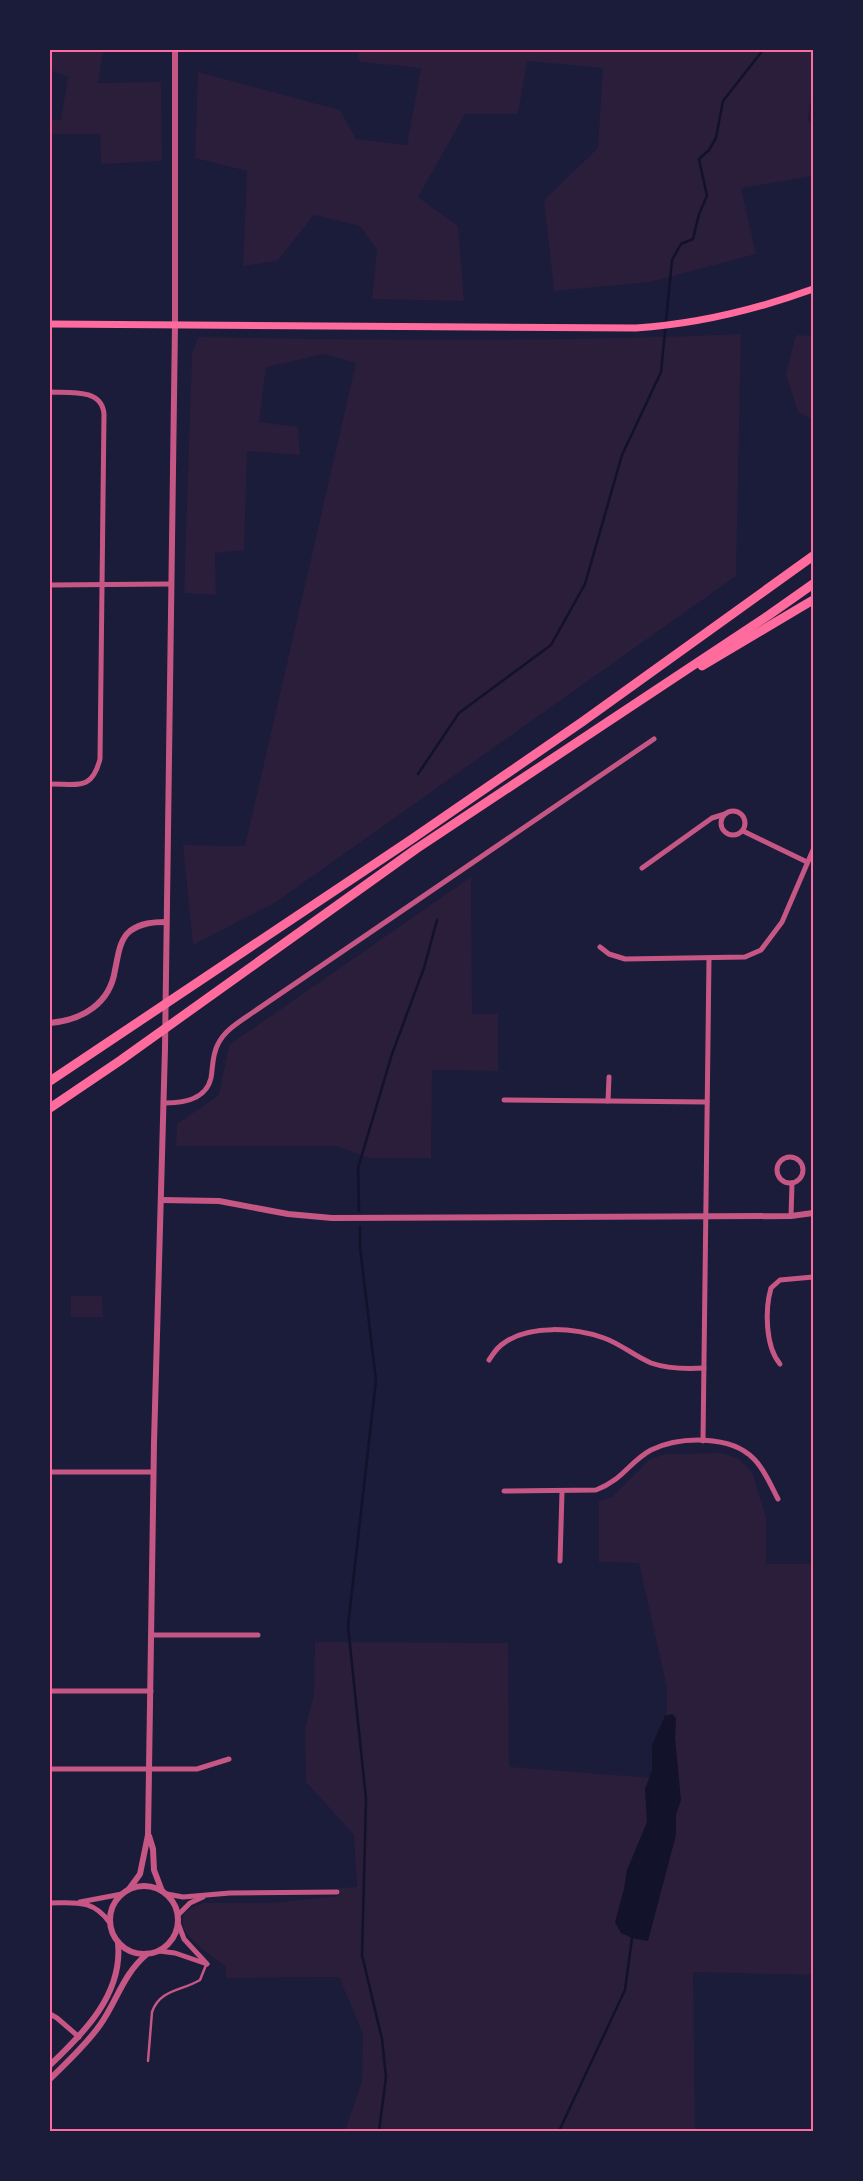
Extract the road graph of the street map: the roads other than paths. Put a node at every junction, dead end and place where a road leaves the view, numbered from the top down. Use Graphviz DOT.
graph roads {
  1 [pos="175,50"];
  2 [pos="813,289"];
  3 [pos="50,324"];
  4 [pos="175,325"];
  5 [pos="50,392"];
  6 [pos="813,552"];
  7 [pos="813,556"];
  8 [pos="101,584"];
  9 [pos="170,584"];
  10 [pos="813,584"];
  11 [pos="50,585"];
  12 [pos="759,595"];
  13 [pos="813,600"];
  14 [pos="599,727"];
  15 [pos="654,739"];
  16 [pos="50,784"];
  17 [pos="725,814"];
  18 [pos="743,831"];
  19 [pos="813,850"];
  20 [pos="807,862"];
  21 [pos="642,868"];
  22 [pos="166,922"];
  23 [pos="600,948"];
  24 [pos="709,959"];
  25 [pos="50,1023"];
  26 [pos="609,1077"];
  27 [pos="50,1081"];
  28 [pos="504,1100"];
  29 [pos="608,1101"];
  30 [pos="707,1102"];
  31 [pos="164,1103"];
  32 [pos="50,1108"];
  33 [pos="792,1183"];
  34 [pos="161,1200"];
  35 [pos="813,1212"];
  36 [pos="706,1216"];
  37 [pos="791,1216"];
  38 [pos="813,1277"];
  39 [pos="488,1360"];
  40 [pos="780,1364"];
  41 [pos="704,1368"];
  42 [pos="703,1441"];
  43 [pos="50,1472"];
  44 [pos="153,1472"];
  45 [pos="504,1491"];
  46 [pos="562,1492"];
  47 [pos="778,1499"];
  48 [pos="560,1561"];
  49 [pos="152,1635"];
  50 [pos="258,1635"];
  51 [pos="50,1691"];
  52 [pos="151,1691"];
  53 [pos="229,1759"];
  54 [pos="50,1769"];
  55 [pos="150,1769"];
  56 [pos="148,1835"];
  57 [pos="129,1889"];
  58 [pos="164,1892"];
  59 [pos="337,1892"];
  60 [pos="122,1894"];
  61 [pos="205,1895"];
  62 [pos="50,1903"];
  63 [pos="74,1903"];
  64 [pos="178,1914"];
  65 [pos="110,1923"];
  66 [pos="178,1923"];
  67 [pos="118,1943"];
  68 [pos="160,1951"];
  69 [pos="147,1954"];
  70 [pos="207,1964"];
  71 [pos="50,2014"];
  72 [pos="79,2037"];
  73 [pos="148,2061"];
  74 [pos="50,2065"];
  75 [pos="50,2079"];
  1 -- 4 [label="street"];
  2 -- 4 [label="main road"];
  3 -- 4 [label="main road"];
  4 -- 9 [label="street"];
  5 -- 8 [label="street"];
  6 -- 12 [label="highway"];
  7 -- 12 [label="highway"];
  8 -- 9 [label="street"];
  8 -- 11 [label="street"];
  8 -- 16 [label="street"];
  9 -- 22 [label="street"];
  10 -- 14 [label="highway"];
  12 -- 27 [label="highway"];
  13 -- 14 [label="highway"];
  14 -- 32 [label="highway"];
  15 -- 31 [label="street"];
  17 -- 18 [label="street"];
  17 -- 18 [label="street"];
  17 -- 21 [label="street"];
  18 -- 20 [label="street"];
  19 -- 20 [label="street"];
  20 -- 24 [label="street"];
  22 -- 25 [label="street"];
  22 -- 31 [label="street"];
  23 -- 24 [label="street"];
  24 -- 30 [label="street"];
  26 -- 29 [label="street"];
  28 -- 29 [label="street"];
  29 -- 30 [label="street"];
  30 -- 36 [label="street"];
  31 -- 34 [label="street"];
  33 -- 33 [label="street"];
  33 -- 37 [label="street"];
  34 -- 36 [label="street"];
  34 -- 44 [label="street"];
  35 -- 37 [label="street"];
  36 -- 37 [label="street"];
  36 -- 41 [label="street"];
  38 -- 40 [label="street"];
  39 -- 41 [label="street"];
  41 -- 42 [label="street"];
  42 -- 46 [label="street"];
  42 -- 47 [label="street"];
  43 -- 44 [label="street"];
  44 -- 49 [label="street"];
  45 -- 46 [label="street"];
  46 -- 48 [label="street"];
  49 -- 50 [label="street"];
  49 -- 52 [label="street"];
  51 -- 52 [label="street"];
  52 -- 55 [label="street"];
  53 -- 55 [label="street"];
  54 -- 55 [label="street"];
  55 -- 56 [label="street"];
  56 -- 57 [label="street"];
  56 -- 58 [label="street"];
  57 -- 58 [label="street"];
  57 -- 60 [label="street"];
  58 -- 61 [label="street"];
  58 -- 64 [label="street"];
  59 -- 61 [label="street"];
  60 -- 63 [label="street"];
  60 -- 65 [label="street"];
  61 -- 64 [label="street"];
  62 -- 63 [label="street"];
  63 -- 65 [label="street"];
  64 -- 66 [label="street"];
  65 -- 67 [label="street"];
  66 -- 68 [label="street"];
  66 -- 70 [label="street"];
  67 -- 69 [label="street"];
  67 -- 72 [label="street"];
  68 -- 69 [label="street"];
  68 -- 70 [label="street"];
  69 -- 75 [label="street"];
  70 -- 73 [label="lane"];
  71 -- 72 [label="street"];
  72 -- 74 [label="street"];
}
